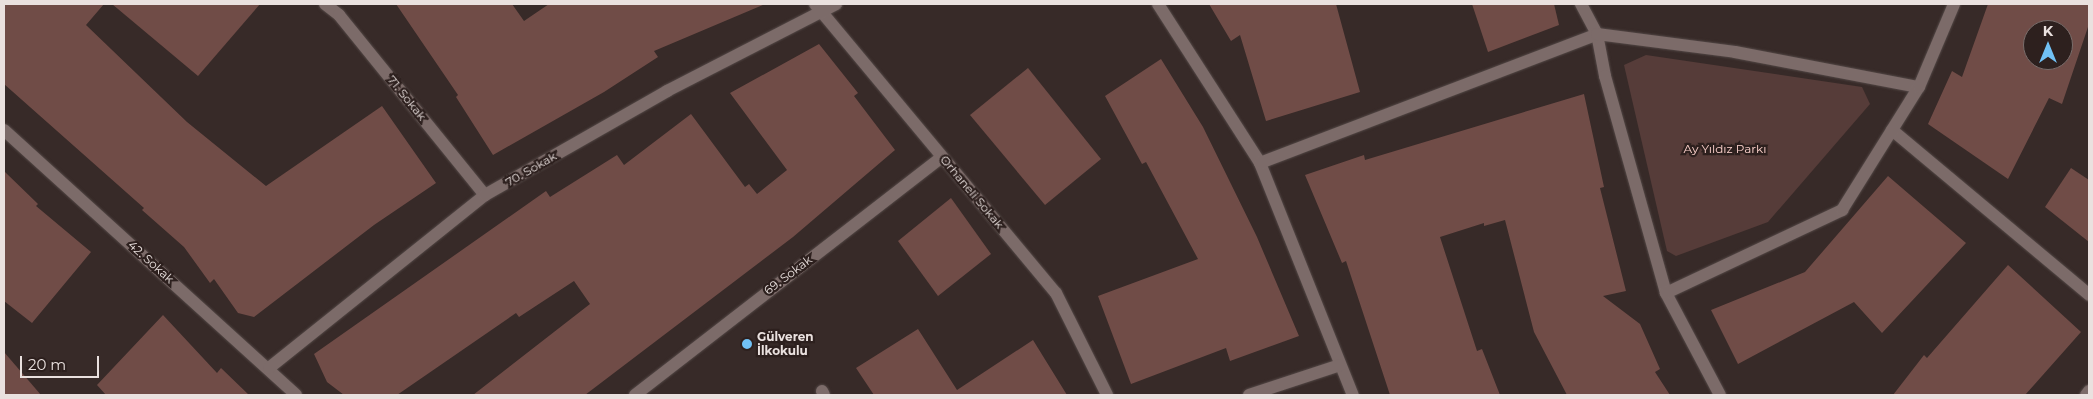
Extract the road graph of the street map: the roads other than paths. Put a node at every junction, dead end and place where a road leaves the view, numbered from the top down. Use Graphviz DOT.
graph roads {
  1 [pos="325,4"];
  2 [pos="836,4"];
  3 [pos="1158,4"];
  4 [pos="1581,4"];
  5 [pos="1954,4"];
  6 [pos="818,7"];
  7 [pos="1597,34"];
  8 [pos="1919,87"];
  9 [pos="4,130"];
  10 [pos="1892,130"];
  11 [pos="942,157"];
  12 [pos="1260,163"];
  13 [pos="486,195"];
  14 [pos="1666,293"];
  15 [pos="2089,295"];
  16 [pos="1340,365"];
  17 [pos="270,368"];
  18 [pos="2089,391"];
  19 [pos="296,395"];
  20 [pos="635,395"];
  21 [pos="1107,395"];
  22 [pos="1249,395"];
  23 [pos="1353,395"];
  24 [pos="1720,395"];
  25 [pos="2086,395"];
  1 -- 13 [label="street, 71. Sokak"];
  2 -- 6 [label="street, 70. Sokak"];
  3 -- 12 [label="street"];
  4 -- 7 [label="street"];
  5 -- 8 [label="street"];
  6 -- 11 [label="street, Orhaneli Sokak"];
  6 -- 13 [label="street, 70. Sokak"];
  7 -- 8 [label="street"];
  7 -- 12 [label="street"];
  7 -- 14 [label="street"];
  8 -- 10 [label="street"];
  9 -- 17 [label="street, 42. Sokak"];
  10 -- 14 [label="street"];
  10 -- 15 [label="street"];
  11 -- 20 [label="street, 69. Sokak"];
  11 -- 21 [label="street, Orhaneli Sokak"];
  12 -- 16 [label="street"];
  13 -- 17 [label="street, 70. Sokak"];
  14 -- 24 [label="street"];
  16 -- 22 [label="street"];
  16 -- 23 [label="street"];
  17 -- 19 [label="street, 42. Sokak"];
  18 -- 25 [label="street"];
}
